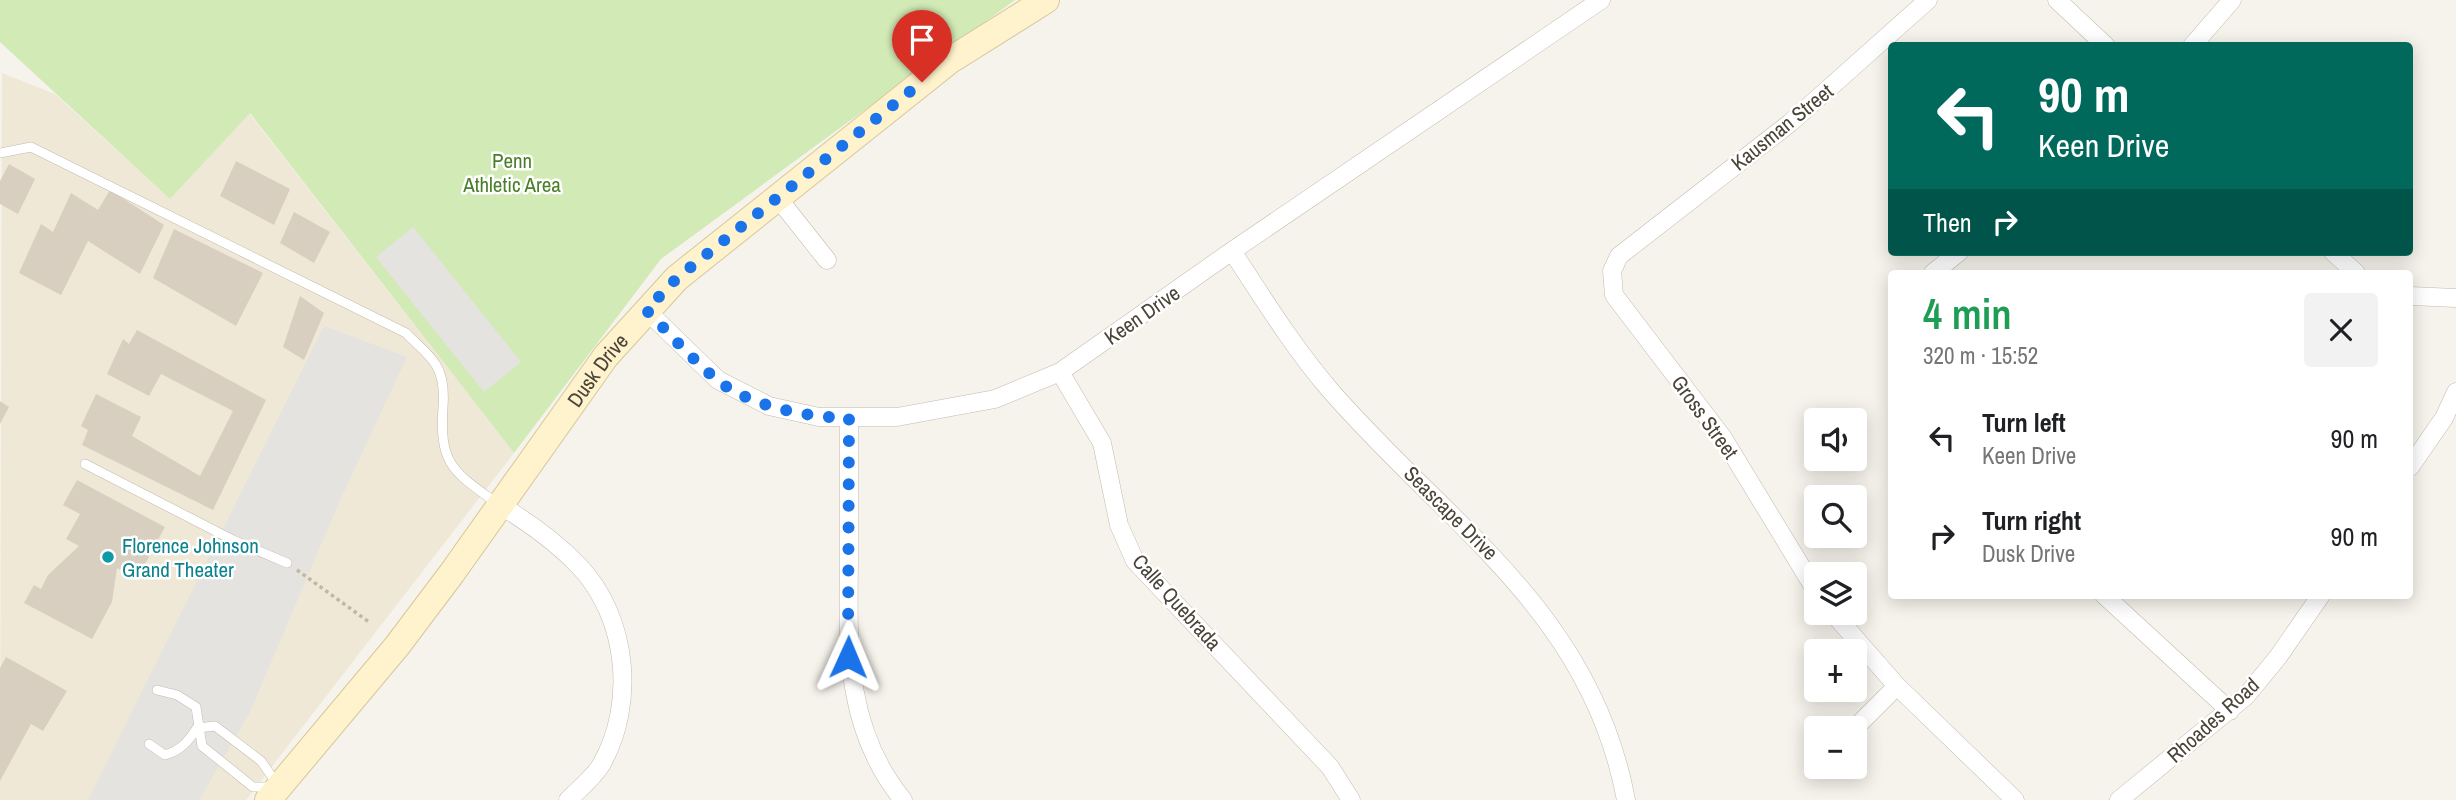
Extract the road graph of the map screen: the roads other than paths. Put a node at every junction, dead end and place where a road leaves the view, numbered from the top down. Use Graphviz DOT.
graph roads {
  1 [pos="1046,0"];
  2 [pos="1601,0"];
  3 [pos="1928,0"];
  4 [pos="2057,0"];
  5 [pos="2232,0"];
  6 [pos="2102,42"];
  7 [pos="2195,42"];
  8 [pos="0,153"];
  9 [pos="777,197"];
  10 [pos="1630,248"];
  11 [pos="1232,251"];
  12 [pos="1954,256"];
  13 [pos="2337,256"];
  14 [pos="827,260"];
  15 [pos="1937,270"];
  16 [pos="2353,270"];
  17 [pos="2413,296"];
  18 [pos="2456,298"];
  19 [pos="646,310"];
  20 [pos="1060,372"];
  21 [pos="2456,392"];
  22 [pos="849,418"];
  23 [pos="2413,463"];
  24 [pos="85,464"];
  25 [pos="500,505"];
  26 [pos="287,563"];
  27 [pos="1804,571"];
  28 [pos="2108,599"];
  29 [pos="2317,599"];
  30 [pos="1843,625"];
  31 [pos="1897,686"];
  32 [pos="157,690"];
  33 [pos="2230,711"];
  34 [pos="1867,716"];
  35 [pos="197,728"];
  36 [pos="149,744"];
  37 [pos="274,793"];
  38 [pos="568,800"];
  39 [pos="903,800"];
  40 [pos="1351,800"];
  41 [pos="1626,800"];
  42 [pos="2015,800"];
  43 [pos="2119,800"];
  1 -- 9 [label="street, Dusk Drive"];
  2 -- 11 [label="street, Keen Drive"];
  3 -- 10 [label="street, Kausman Street"];
  4 -- 6 [label="street"];
  5 -- 7 [label="street"];
  8 -- 25 [label="lane"];
  9 -- 14 [label="street"];
  9 -- 19 [label="street, Dusk Drive"];
  10 -- 27 [label="street, Gross Street"];
  11 -- 20 [label="street, Keen Drive"];
  11 -- 41 [label="street, Seascape Drive"];
  12 -- 15 [label="street"];
  13 -- 16 [label="street"];
  17 -- 18 [label="street"];
  19 -- 22 [label="street, Keen Drive"];
  19 -- 25 [label="street, Dusk Drive"];
  20 -- 22 [label="street, Keen Drive"];
  20 -- 40 [label="street, Calle Quebrada"];
  21 -- 23 [label="street"];
  22 -- 39 [label="street"];
  24 -- 26 [label="lane"];
  25 -- 37 [label="street, Dusk Drive"];
  25 -- 38 [label="street"];
  28 -- 33 [label="street"];
  29 -- 33 [label="street, Rhoades Road"];
  30 -- 31 [label="street"];
  31 -- 34 [label="street"];
  31 -- 42 [label="street"];
  32 -- 35 [label="lane"];
  33 -- 43 [label="street, Rhoades Road"];
  35 -- 36 [label="lane"];
  35 -- 37 [label="lane"];
  35 -- 37 [label="lane"];
}
